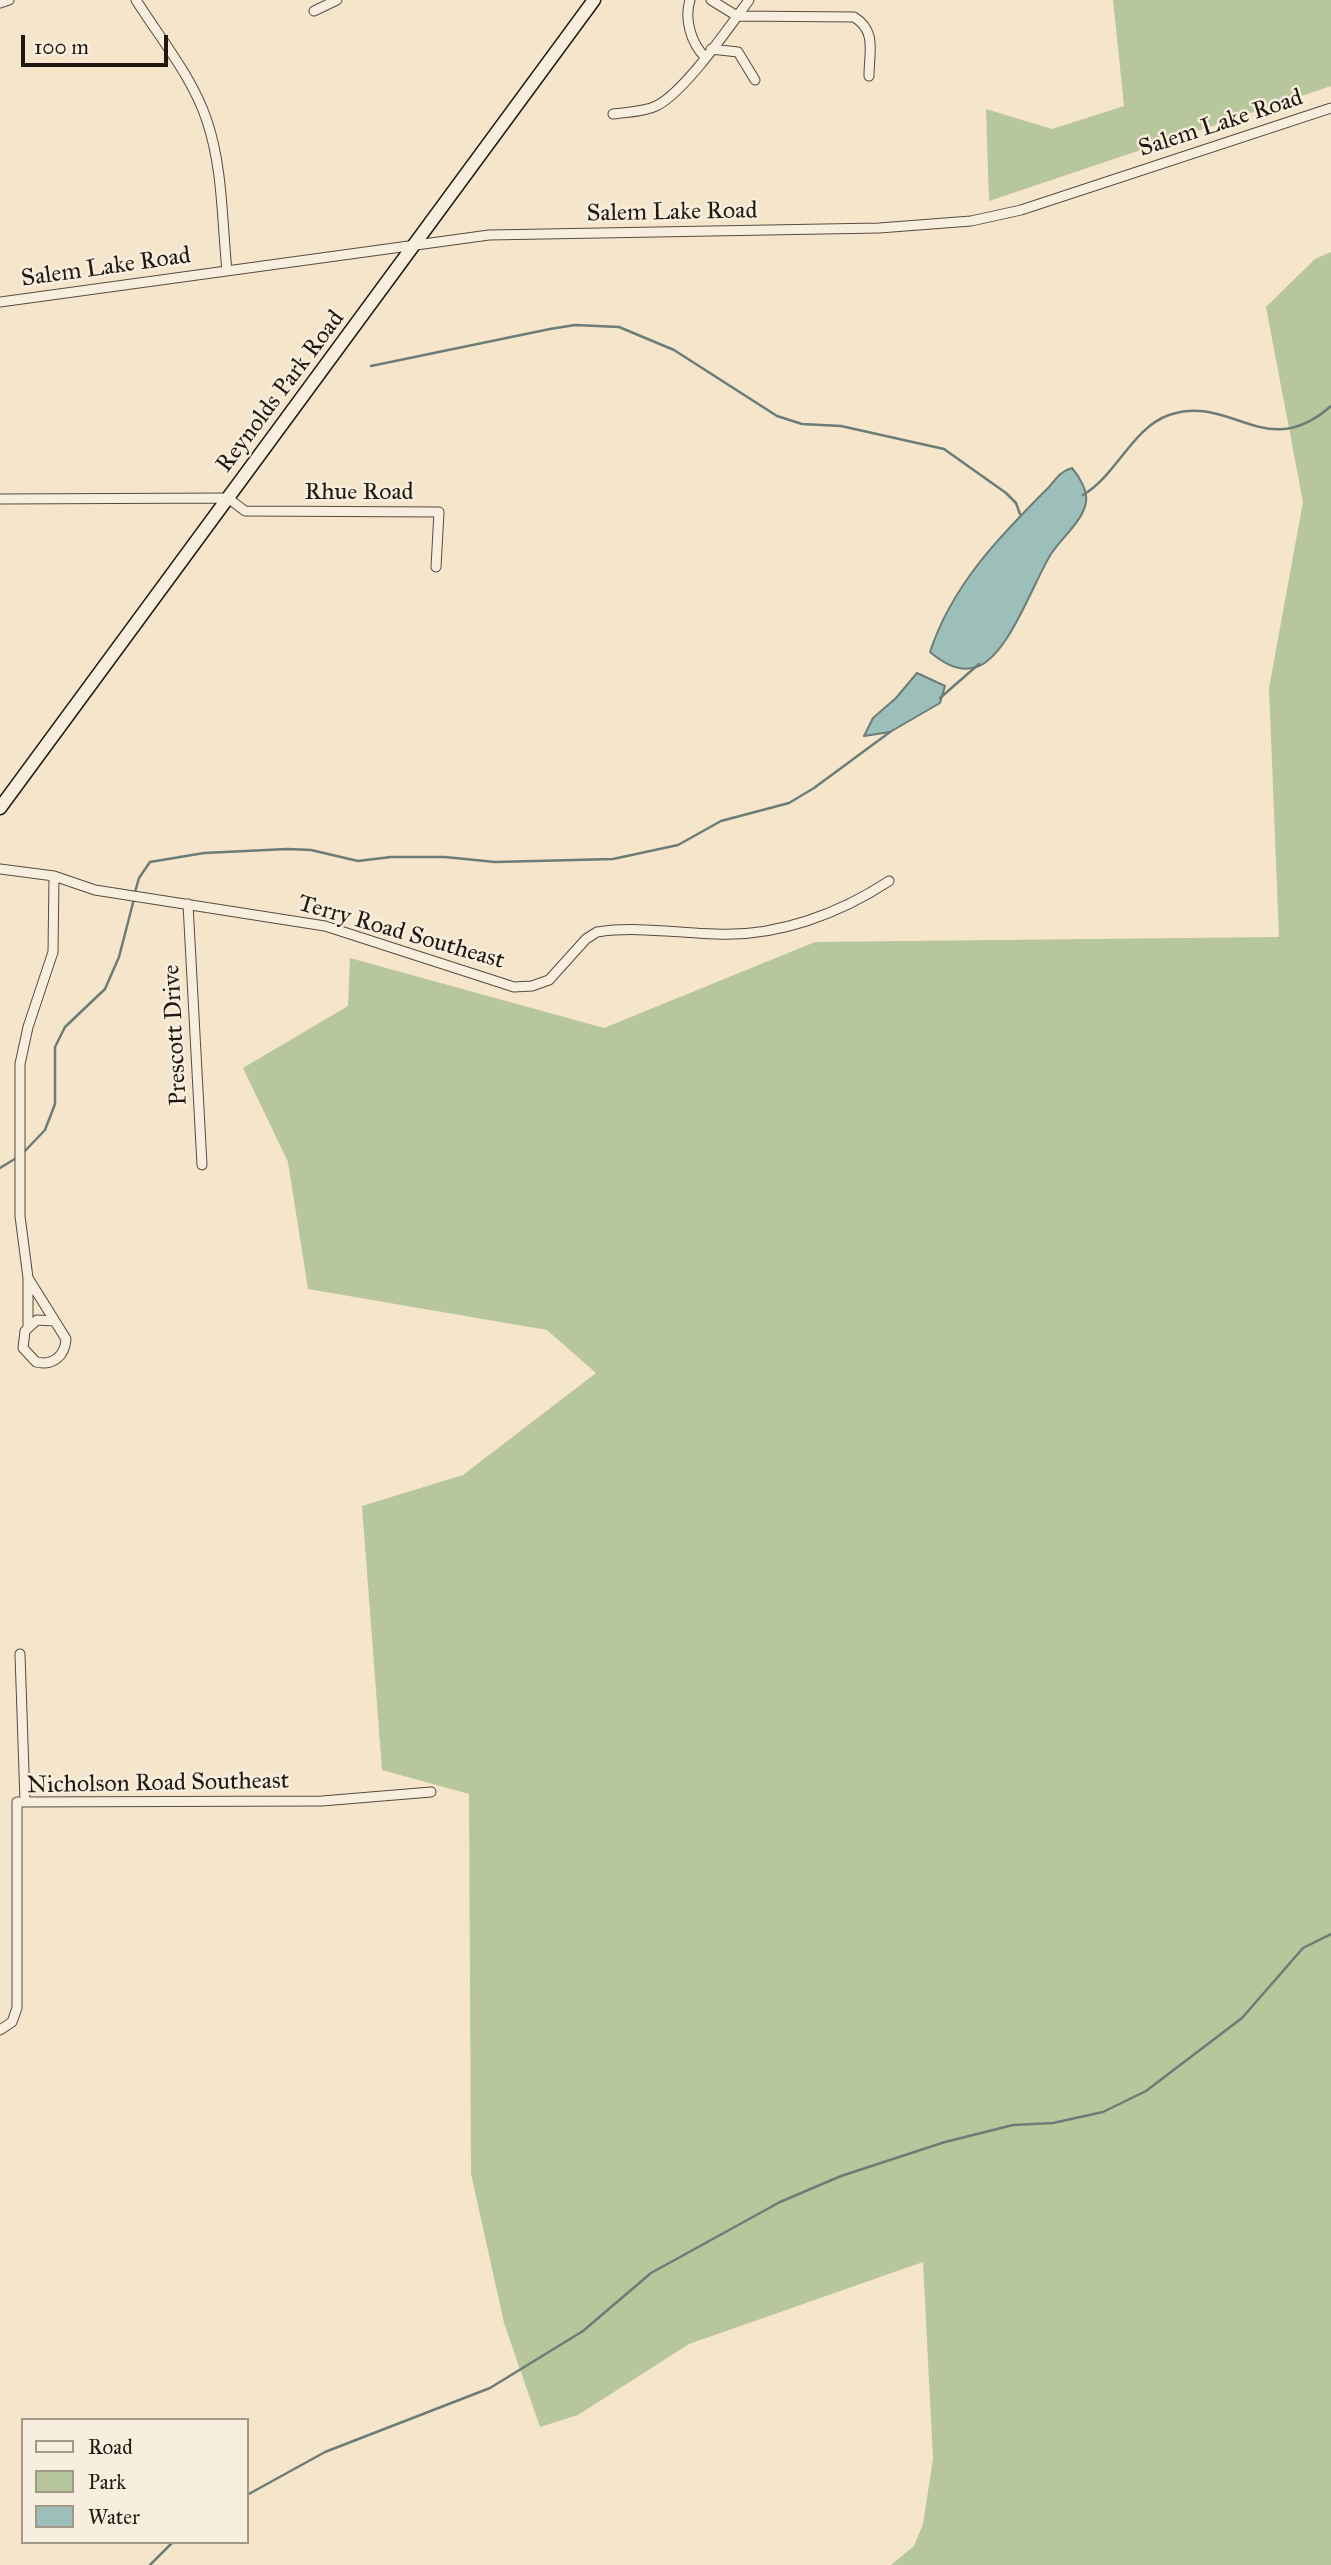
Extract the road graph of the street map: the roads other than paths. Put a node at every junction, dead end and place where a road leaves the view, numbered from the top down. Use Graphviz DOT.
graph roads {
  1 [pos="9,0"];
  2 [pos="136,0"];
  3 [pos="337,0"];
  4 [pos="594,0"];
  5 [pos="690,0"];
  6 [pos="711,0"];
  7 [pos="749,0"];
  8 [pos="0,3"];
  9 [pos="314,11"];
  10 [pos="737,16"];
  11 [pos="712,48"];
  12 [pos="705,57"];
  13 [pos="869,76"];
  14 [pos="755,80"];
  15 [pos="1331,108"];
  16 [pos="613,114"];
  17 [pos="415,246"];
  18 [pos="227,271"];
  19 [pos="0,302"];
  20 [pos="228,498"];
  21 [pos="0,499"];
  22 [pos="436,566"];
  23 [pos="0,808"];
  24 [pos="0,869"];
  25 [pos="54,876"];
  26 [pos="889,881"];
  27 [pos="188,904"];
  28 [pos="202,1165"];
  29 [pos="29,1278"];
  30 [pos="54,1321"];
  31 [pos="28,1326"];
  32 [pos="20,1654"];
  33 [pos="431,1793"];
  34 [pos="24,1802"];
  35 [pos="0,2030"];
  1 -- 8 [label="street"];
  2 -- 18 [label="street"];
  3 -- 9 [label="street"];
  4 -- 17 [label="main road, Reynolds Park Road"];
  5 -- 12 [label="street"];
  6 -- 10 [label="street"];
  7 -- 10 [label="street"];
  10 -- 11 [label="street"];
  10 -- 13 [label="street"];
  11 -- 12 [label="street"];
  11 -- 14 [label="street"];
  12 -- 16 [label="street"];
  15 -- 17 [label="street, Salem Lake Road"];
  17 -- 18 [label="street, Salem Lake Road"];
  17 -- 20 [label="main road, Reynolds Park Road"];
  18 -- 19 [label="street, Salem Lake Road"];
  20 -- 21 [label="street"];
  20 -- 22 [label="street, Rhue Road"];
  20 -- 23 [label="main road, Reynolds Park Road"];
  24 -- 25 [label="street, Terry Road Southeast"];
  25 -- 27 [label="street, Terry Road Southeast"];
  25 -- 29 [label="street"];
  26 -- 27 [label="street, Terry Road Southeast"];
  27 -- 28 [label="street, Prescott Drive"];
  29 -- 30 [label="street"];
  29 -- 31 [label="street"];
  30 -- 31 [label="street"];
  30 -- 31 [label="street"];
  32 -- 34 [label="street"];
  33 -- 34 [label="street, Nicholson Road Southeast"];
  34 -- 35 [label="street, Nicholson Road Southeast"];
}
